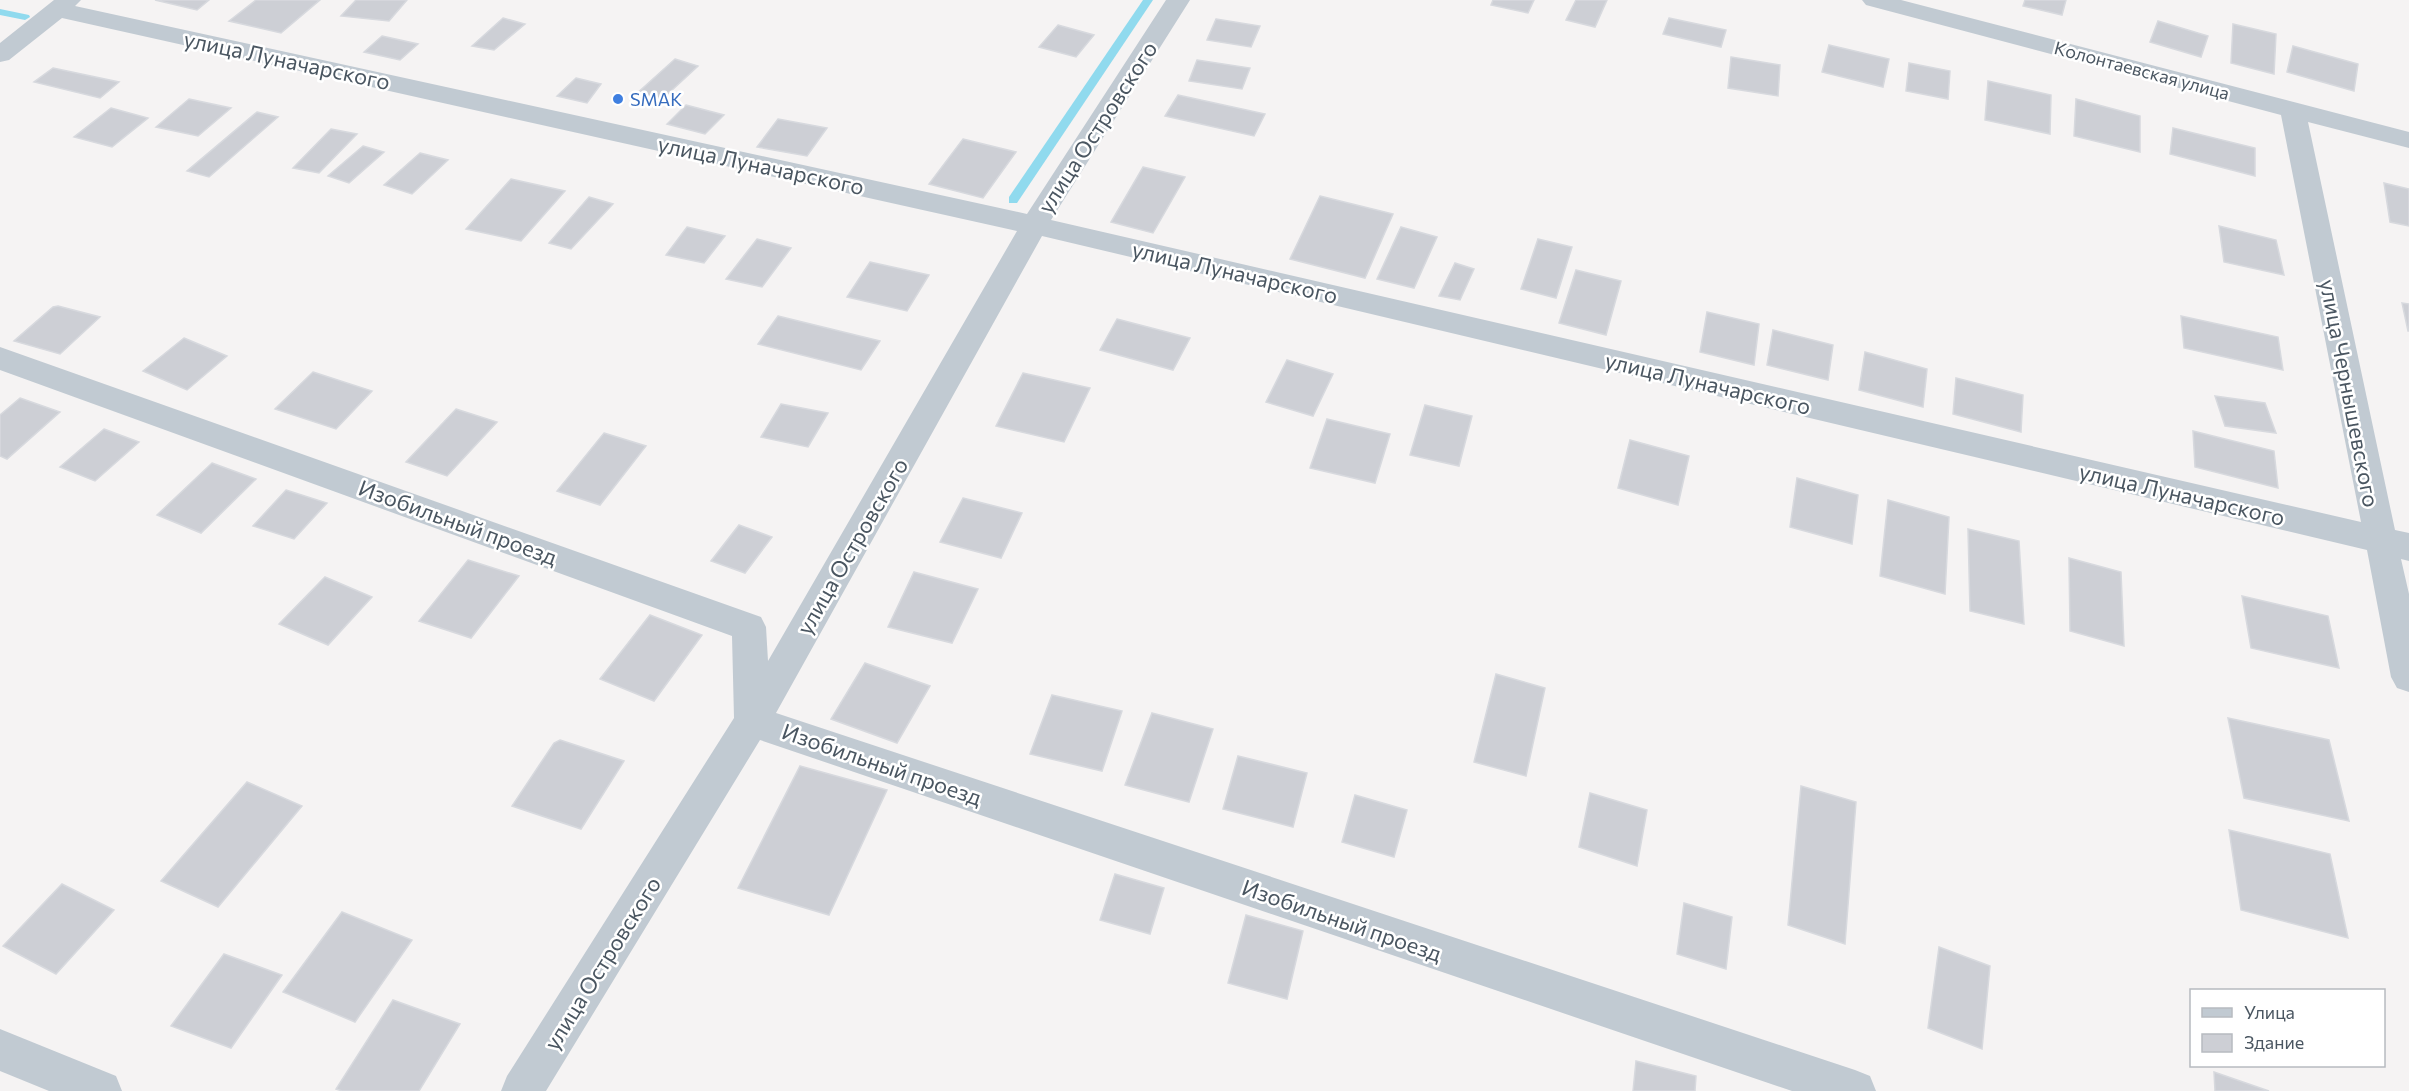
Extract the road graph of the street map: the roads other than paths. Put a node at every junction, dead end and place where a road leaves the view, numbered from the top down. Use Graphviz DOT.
graph roads {
  1 [pos="1178,0"];
  2 [pos="1874,0"];
  3 [pos="64,5"];
  4 [pos="0,55"];
  5 [pos="2293,109"];
  6 [pos="2409,140"];
  7 [pos="1034,225"];
  8 [pos="0,358"];
  9 [pos="2379,540"];
  10 [pos="2409,547"];
  11 [pos="2409,677"];
  12 [pos="752,721"];
  13 [pos="0,1050"];
  14 [pos="101,1091"];
  15 [pos="522,1091"];
  16 [pos="1855,1091"];
  1 -- 7 [label="street, улица Островского"];
  2 -- 5 [label="street, Колонтаевская улица"];
  3 -- 4 [label="street"];
  3 -- 7 [label="street, улица Луначарского"];
  5 -- 6 [label="street, Колонтаевская улица"];
  5 -- 9 [label="street, улица Чернышевского"];
  7 -- 9 [label="street, улица Луначарского"];
  7 -- 12 [label="street, улица Островского"];
  8 -- 12 [label="street, Изобильный проезд"];
  9 -- 10 [label="street, улица Луначарского"];
  9 -- 11 [label="street, улица Чернышевского"];
  12 -- 15 [label="street, улица Островского"];
  12 -- 16 [label="street, Изобильный проезд"];
  13 -- 14 [label="street"];
}
